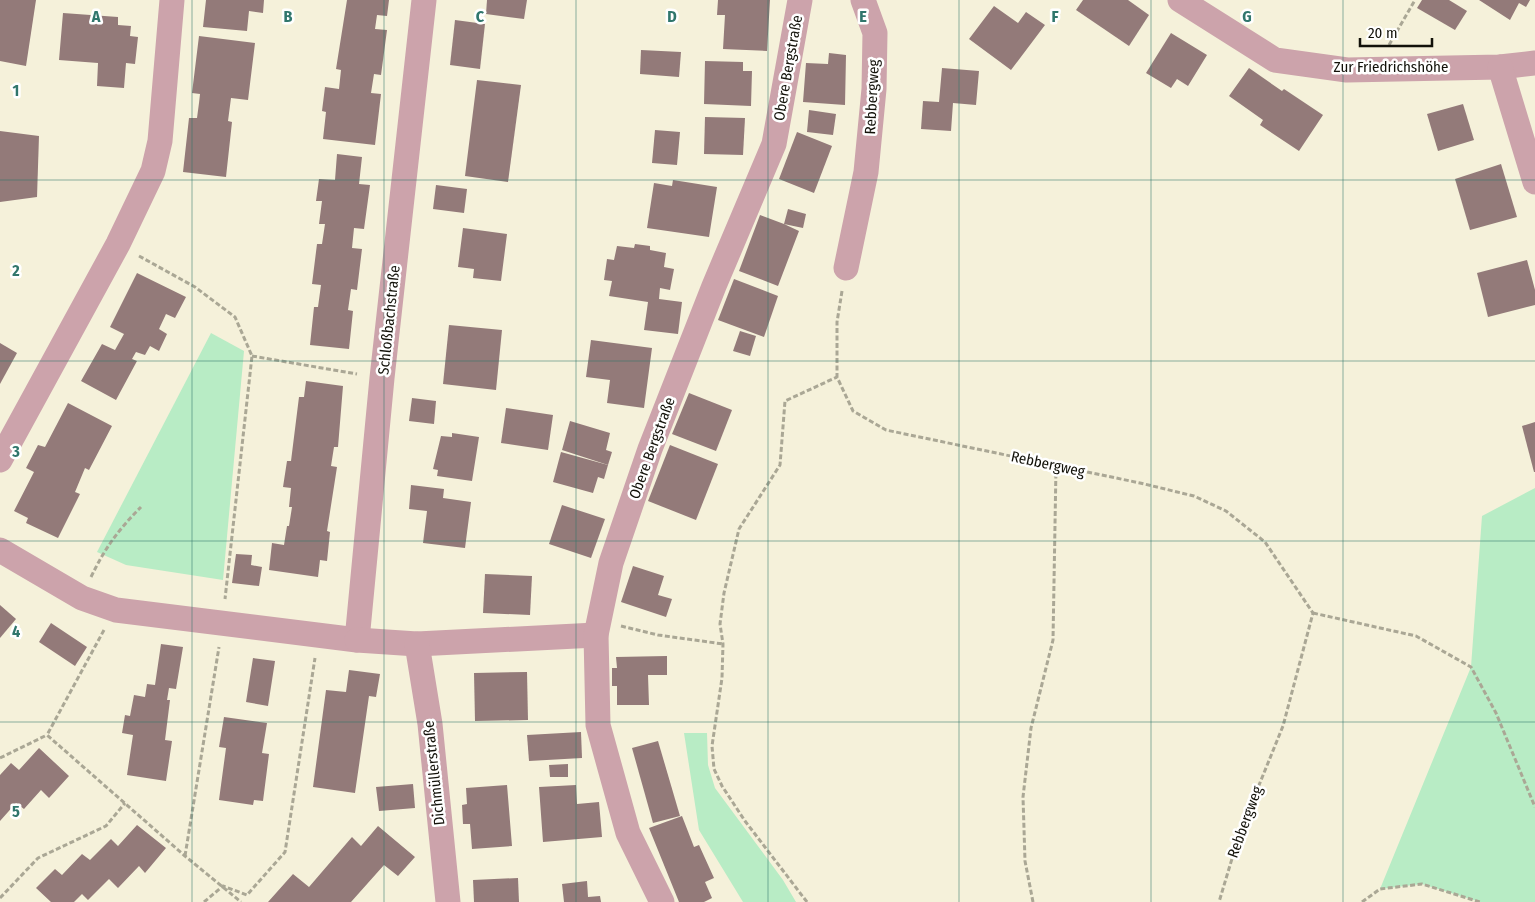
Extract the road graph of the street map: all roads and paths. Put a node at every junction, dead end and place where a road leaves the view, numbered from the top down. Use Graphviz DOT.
graph roads {
  1 [pos="172,0"];
  2 [pos="424,0"];
  3 [pos="800,0"];
  4 [pos="863,0"];
  5 [pos="1180,0"];
  6 [pos="1415,0"];
  7 [pos="1535,64"];
  8 [pos="1500,67"];
  9 [pos="1375,69"];
  10 [pos="1535,182"];
  11 [pos="118,244"];
  12 [pos="846,268"];
  13 [pos="252,356"];
  14 [pos="838,377"];
  15 [pos="382,378"];
  16 [pos="0,460"];
  17 [pos="1056,467"];
  18 [pos="141,508"];
  19 [pos="0,550"];
  20 [pos="82,598"];
  21 [pos="110,608"];
  22 [pos="1313,613"];
  23 [pos="222,624"];
  24 [pos="597,628"];
  25 [pos="319,636"];
  26 [pos="357,640"];
  27 [pos="418,644"];
  28 [pos="723,644"];
  29 [pos="47,734"];
  30 [pos="0,758"];
  31 [pos="125,803"];
  32 [pos="1535,807"];
  33 [pos="186,856"];
  34 [pos="223,886"];
  35 [pos="0,898"];
  36 [pos="204,902"];
  37 [pos="241,902"];
  38 [pos="448,902"];
  39 [pos="662,902"];
  40 [pos="806,902"];
  41 [pos="1033,902"];
  42 [pos="1219,902"];
  43 [pos="1362,902"];
  44 [pos="1480,902"];
  1 -- 11 [label="street"];
  2 -- 15 [label="street, Schloßbachstraße"];
  3 -- 24 [label="street, Obere Bergstraße"];
  4 -- 12 [label="street, Rebbergweg"];
  5 -- 9 [label="street, Zur Friedrichshöhe"];
  6 -- 9 [label="path"];
  7 -- 8 [label="street, Zur Friedrichshöhe"];
  8 -- 9 [label="street, Zur Friedrichshöhe"];
  8 -- 10 [label="street"];
  11 -- 13 [label="path"];
  11 -- 16 [label="street"];
  12 -- 14 [label="path, Rebbergweg"];
  13 -- 15 [label="path"];
  13 -- 23 [label="path"];
  14 -- 17 [label="path, Rebbergweg"];
  14 -- 28 [label="path"];
  15 -- 26 [label="street, Schloßbachstraße"];
  17 -- 22 [label="path, Rebbergweg"];
  17 -- 41 [label="path"];
  18 -- 20 [label="path"];
  19 -- 20 [label="street"];
  20 -- 21 [label="street"];
  21 -- 23 [label="street"];
  21 -- 29 [label="path"];
  22 -- 32 [label="path"];
  22 -- 42 [label="path, Rebbergweg"];
  23 -- 25 [label="street"];
  23 -- 33 [label="path"];
  24 -- 27 [label="street"];
  24 -- 28 [label="path"];
  24 -- 39 [label="street, Obere Bergstraße"];
  25 -- 26 [label="street"];
  25 -- 34 [label="path"];
  26 -- 27 [label="street"];
  27 -- 38 [label="street, Dichmüllerstraße"];
  28 -- 40 [label="path"];
  29 -- 30 [label="path"];
  29 -- 31 [label="path"];
  31 -- 33 [label="path"];
  31 -- 35 [label="path"];
  33 -- 34 [label="path"];
  34 -- 36 [label="path"];
  34 -- 37 [label="path"];
  43 -- 44 [label="path"];
}
